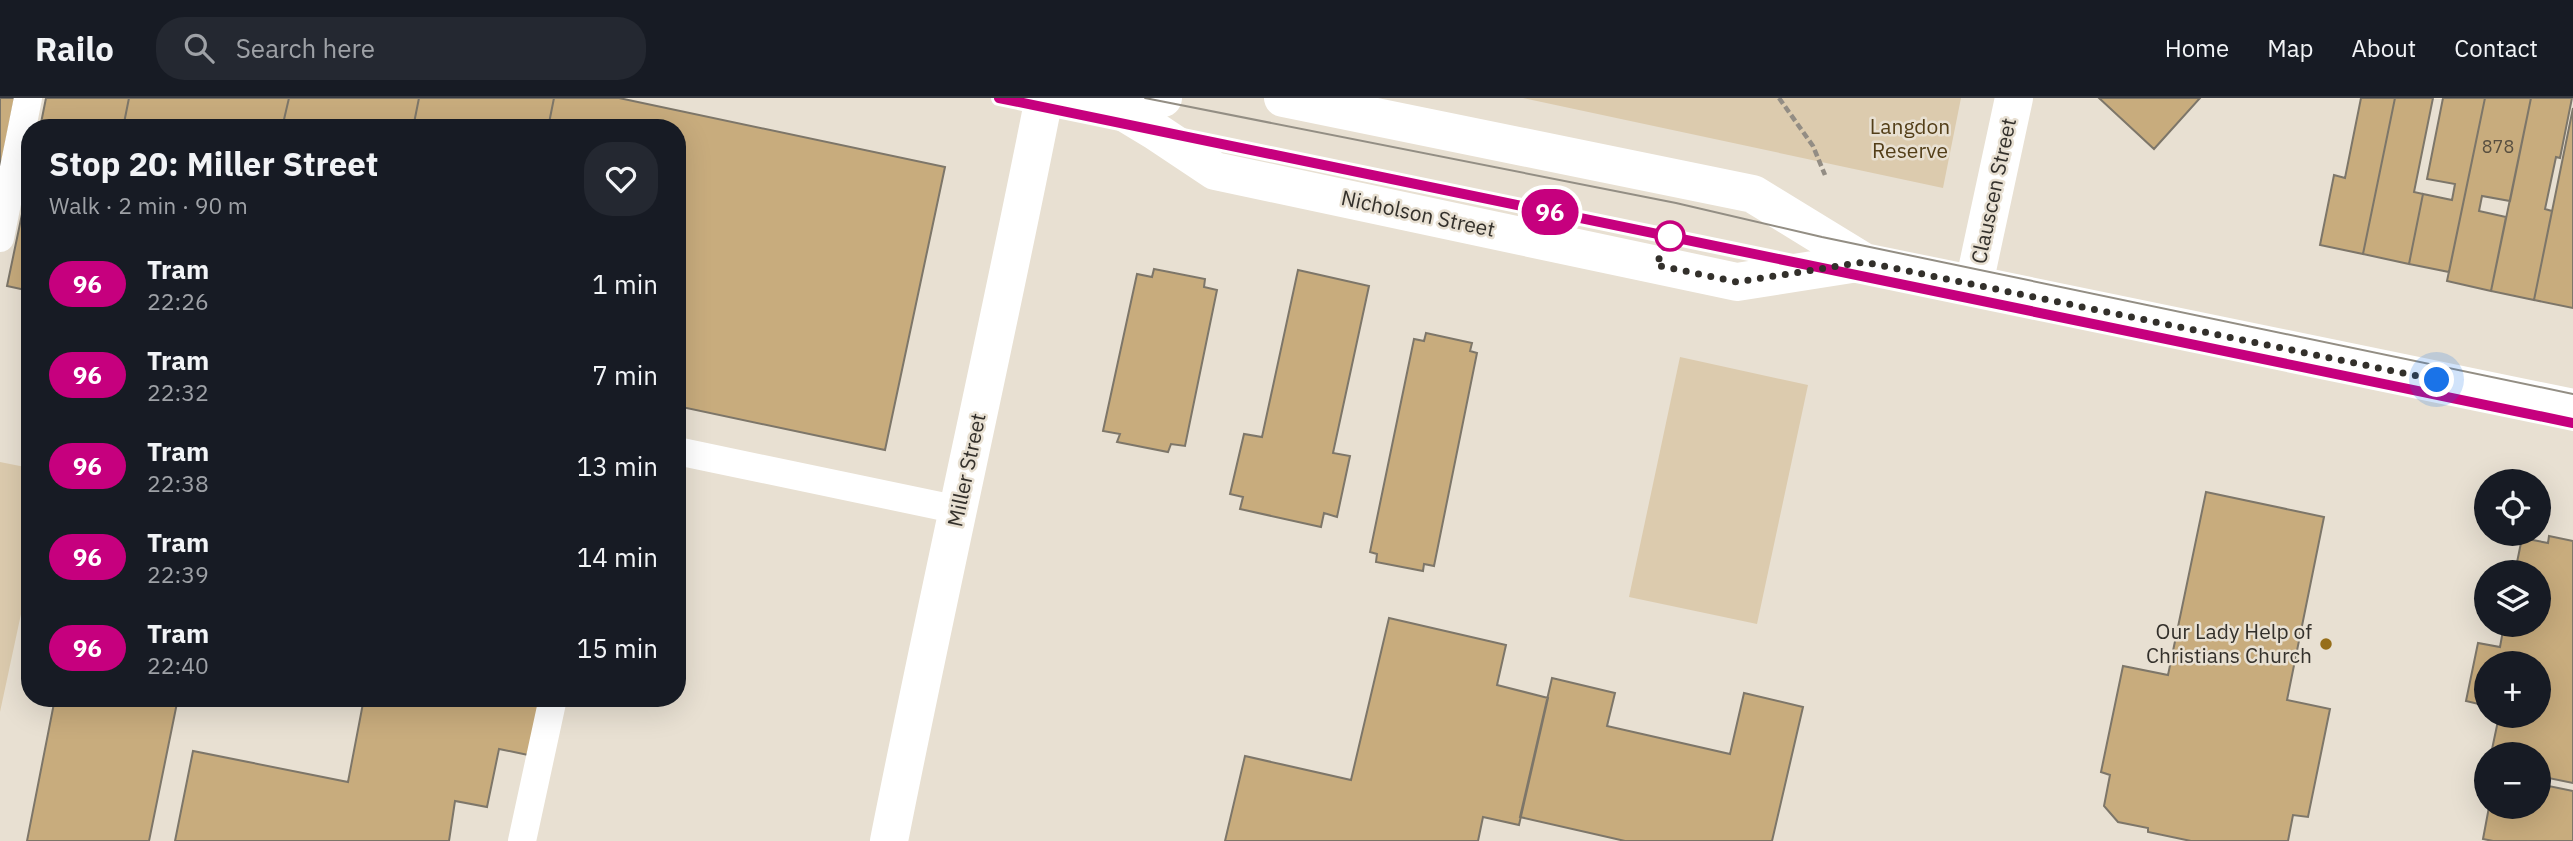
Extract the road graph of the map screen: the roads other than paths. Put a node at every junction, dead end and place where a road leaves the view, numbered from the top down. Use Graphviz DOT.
graph roads {
  1 [pos="29,98"];
  2 [pos="1044,98"];
  3 [pos="1075,98"];
  4 [pos="1163,98"];
  5 [pos="1283,98"];
  6 [pos="2014,98"];
  7 [pos="1112,105"];
  8 [pos="25,119"];
  9 [pos="21,137"];
  10 [pos="0,238"];
  11 [pos="1864,262"];
  12 [pos="1974,284"];
  13 [pos="2573,408"];
  14 [pos="686,454"];
  15 [pos="959,510"];
  16 [pos="551,707"];
  17 [pos="522,841"];
  18 [pos="889,841"];
  1 -- 8 [label="lane"];
  2 -- 15 [label="main road, Miller Street"];
  3 -- 7 [label="main road, Nicholson Street"];
  4 -- 7 [label="main road, Nicholson Street"];
  5 -- 11 [label="main road, Nicholson Street"];
  6 -- 12 [label="main road, Clauscen Street"];
  7 -- 11 [label="main road, Nicholson Street"];
  9 -- 10 [label="lane"];
  11 -- 12 [label="main road, Nicholson Street"];
  12 -- 13 [label="main road, Nicholson Street"];
  14 -- 15 [label="lane"];
  15 -- 18 [label="main road, Miller Street"];
  16 -- 17 [label="lane"];
}
